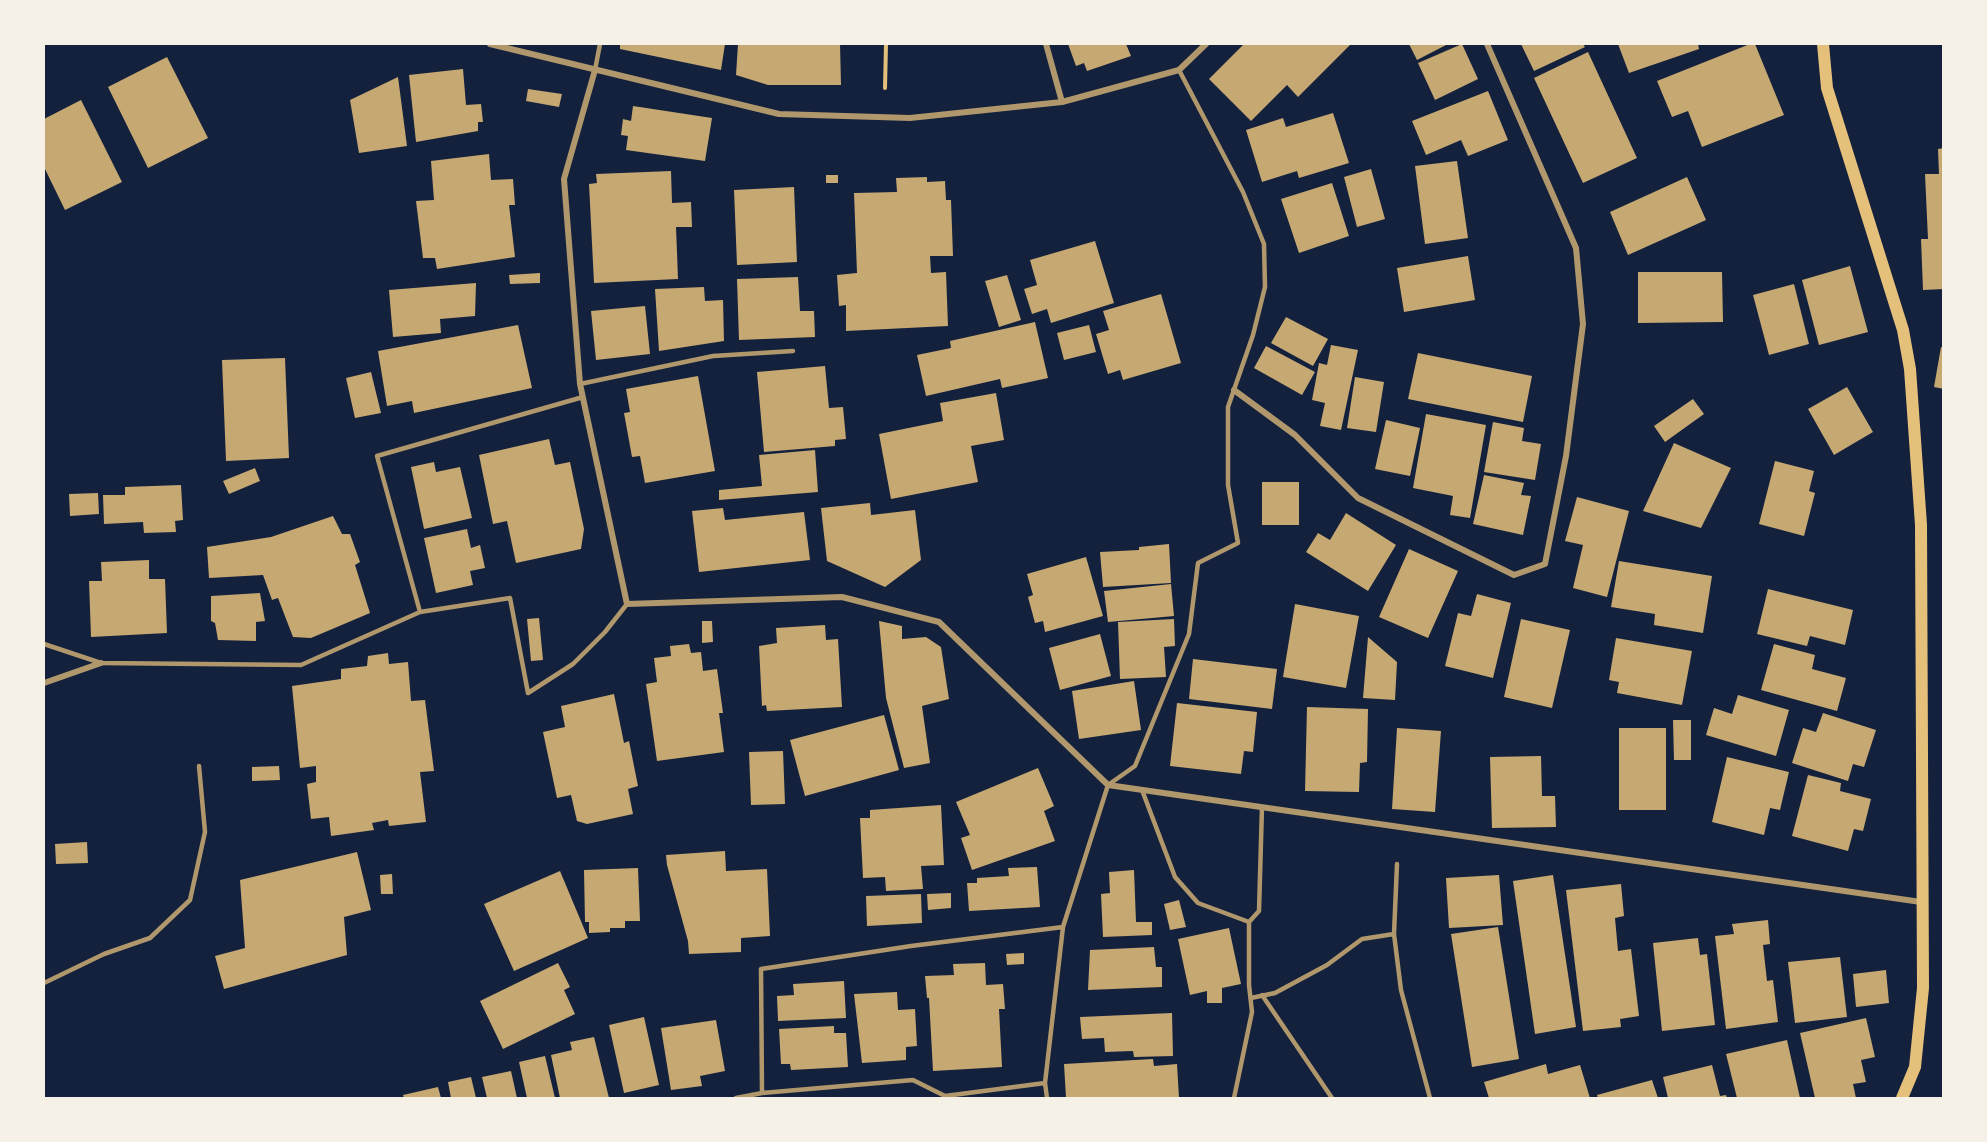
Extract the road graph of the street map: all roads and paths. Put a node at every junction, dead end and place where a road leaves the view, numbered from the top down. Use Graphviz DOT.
graph roads {
  1 [pos="490,44"];
  2 [pos="600,44"];
  3 [pos="886,44"];
  4 [pos="1046,44"];
  5 [pos="1206,44"];
  6 [pos="1486,44"];
  7 [pos="1823,44"];
  8 [pos="595,70"];
  9 [pos="1179,70"];
  10 [pos="1062,102"];
  11 [pos="884,118"];
  12 [pos="793,351"];
  13 [pos="580,384"];
  14 [pos="1234,390"];
  15 [pos="583,397"];
  16 [pos="627,604"];
  17 [pos="420,612"];
  18 [pos="44,644"];
  19 [pos="101,663"];
  20 [pos="44,683"];
  21 [pos="199,766"];
  22 [pos="1108,785"];
  23 [pos="1142,790"];
  24 [pos="1262,807"];
  25 [pos="1397,864"];
  26 [pos="1921,902"];
  27 [pos="1249,922"];
  28 [pos="1063,927"];
  29 [pos="1394,934"];
  30 [pos="44,983"];
  31 [pos="1262,995"];
  32 [pos="1251,998"];
  33 [pos="1045,1083"];
  34 [pos="762,1092"];
  35 [pos="736,1098"];
  36 [pos="1047,1098"];
  37 [pos="1234,1098"];
  38 [pos="1332,1098"];
  39 [pos="1430,1098"];
  40 [pos="1902,1098"];
  1 -- 8 [label="street"];
  2 -- 8 [label="lane"];
  3 -- 11 [label="path"];
  4 -- 10 [label="street"];
  5 -- 9 [label="street"];
  6 -- 14 [label="street"];
  7 -- 26 [label="main road"];
  8 -- 11 [label="street"];
  8 -- 13 [label="street"];
  9 -- 10 [label="street"];
  9 -- 14 [label="lane"];
  10 -- 11 [label="street"];
  12 -- 13 [label="lane"];
  13 -- 15 [label="street"];
  14 -- 22 [label="lane"];
  15 -- 16 [label="street"];
  15 -- 17 [label="lane"];
  16 -- 17 [label="lane"];
  16 -- 22 [label="street"];
  17 -- 19 [label="lane"];
  18 -- 19 [label="lane"];
  19 -- 20 [label="street"];
  21 -- 30 [label="lane"];
  22 -- 23 [label="street"];
  22 -- 28 [label="lane"];
  23 -- 24 [label="street"];
  23 -- 27 [label="lane"];
  24 -- 26 [label="street"];
  24 -- 27 [label="lane"];
  25 -- 29 [label="lane"];
  26 -- 40 [label="main road"];
  27 -- 32 [label="lane"];
  28 -- 33 [label="lane"];
  28 -- 34 [label="lane"];
  29 -- 31 [label="lane"];
  29 -- 39 [label="lane"];
  31 -- 32 [label="lane"];
  31 -- 38 [label="lane"];
  32 -- 37 [label="lane"];
  33 -- 34 [label="lane"];
  33 -- 36 [label="lane"];
  34 -- 35 [label="lane"];
}
